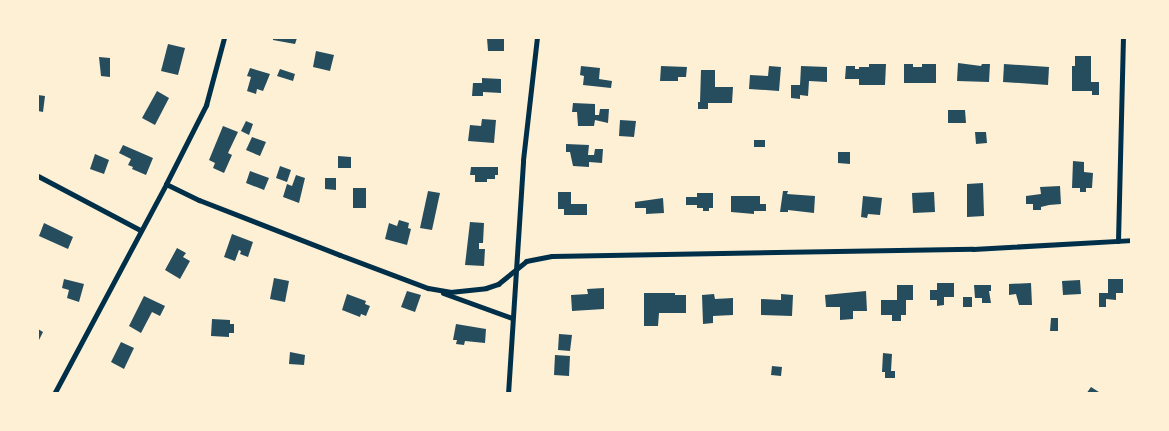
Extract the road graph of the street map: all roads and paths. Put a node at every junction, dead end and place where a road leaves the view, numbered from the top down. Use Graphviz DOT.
graph roads {
  1 [pos="224,38"];
  2 [pos="537,38"];
  3 [pos="1123,38"];
  4 [pos="38,176"];
  5 [pos="166,184"];
  6 [pos="140,230"];
  7 [pos="1132,240"];
  8 [pos="1118,241"];
  9 [pos="515,268"];
  10 [pos="428,288"];
  11 [pos="512,318"];
  12 [pos="54,394"];
  13 [pos="508,394"];
  1 -- 5 [label="street"];
  2 -- 9 [label="street"];
  3 -- 8 [label="street"];
  4 -- 6 [label="street"];
  5 -- 6 [label="street"];
  5 -- 10 [label="street"];
  6 -- 12 [label="street"];
  7 -- 8 [label="street"];
  8 -- 9 [label="street"];
  9 -- 10 [label="street"];
  9 -- 11 [label="street"];
  10 -- 11 [label="street"];
  11 -- 13 [label="street"];
}
